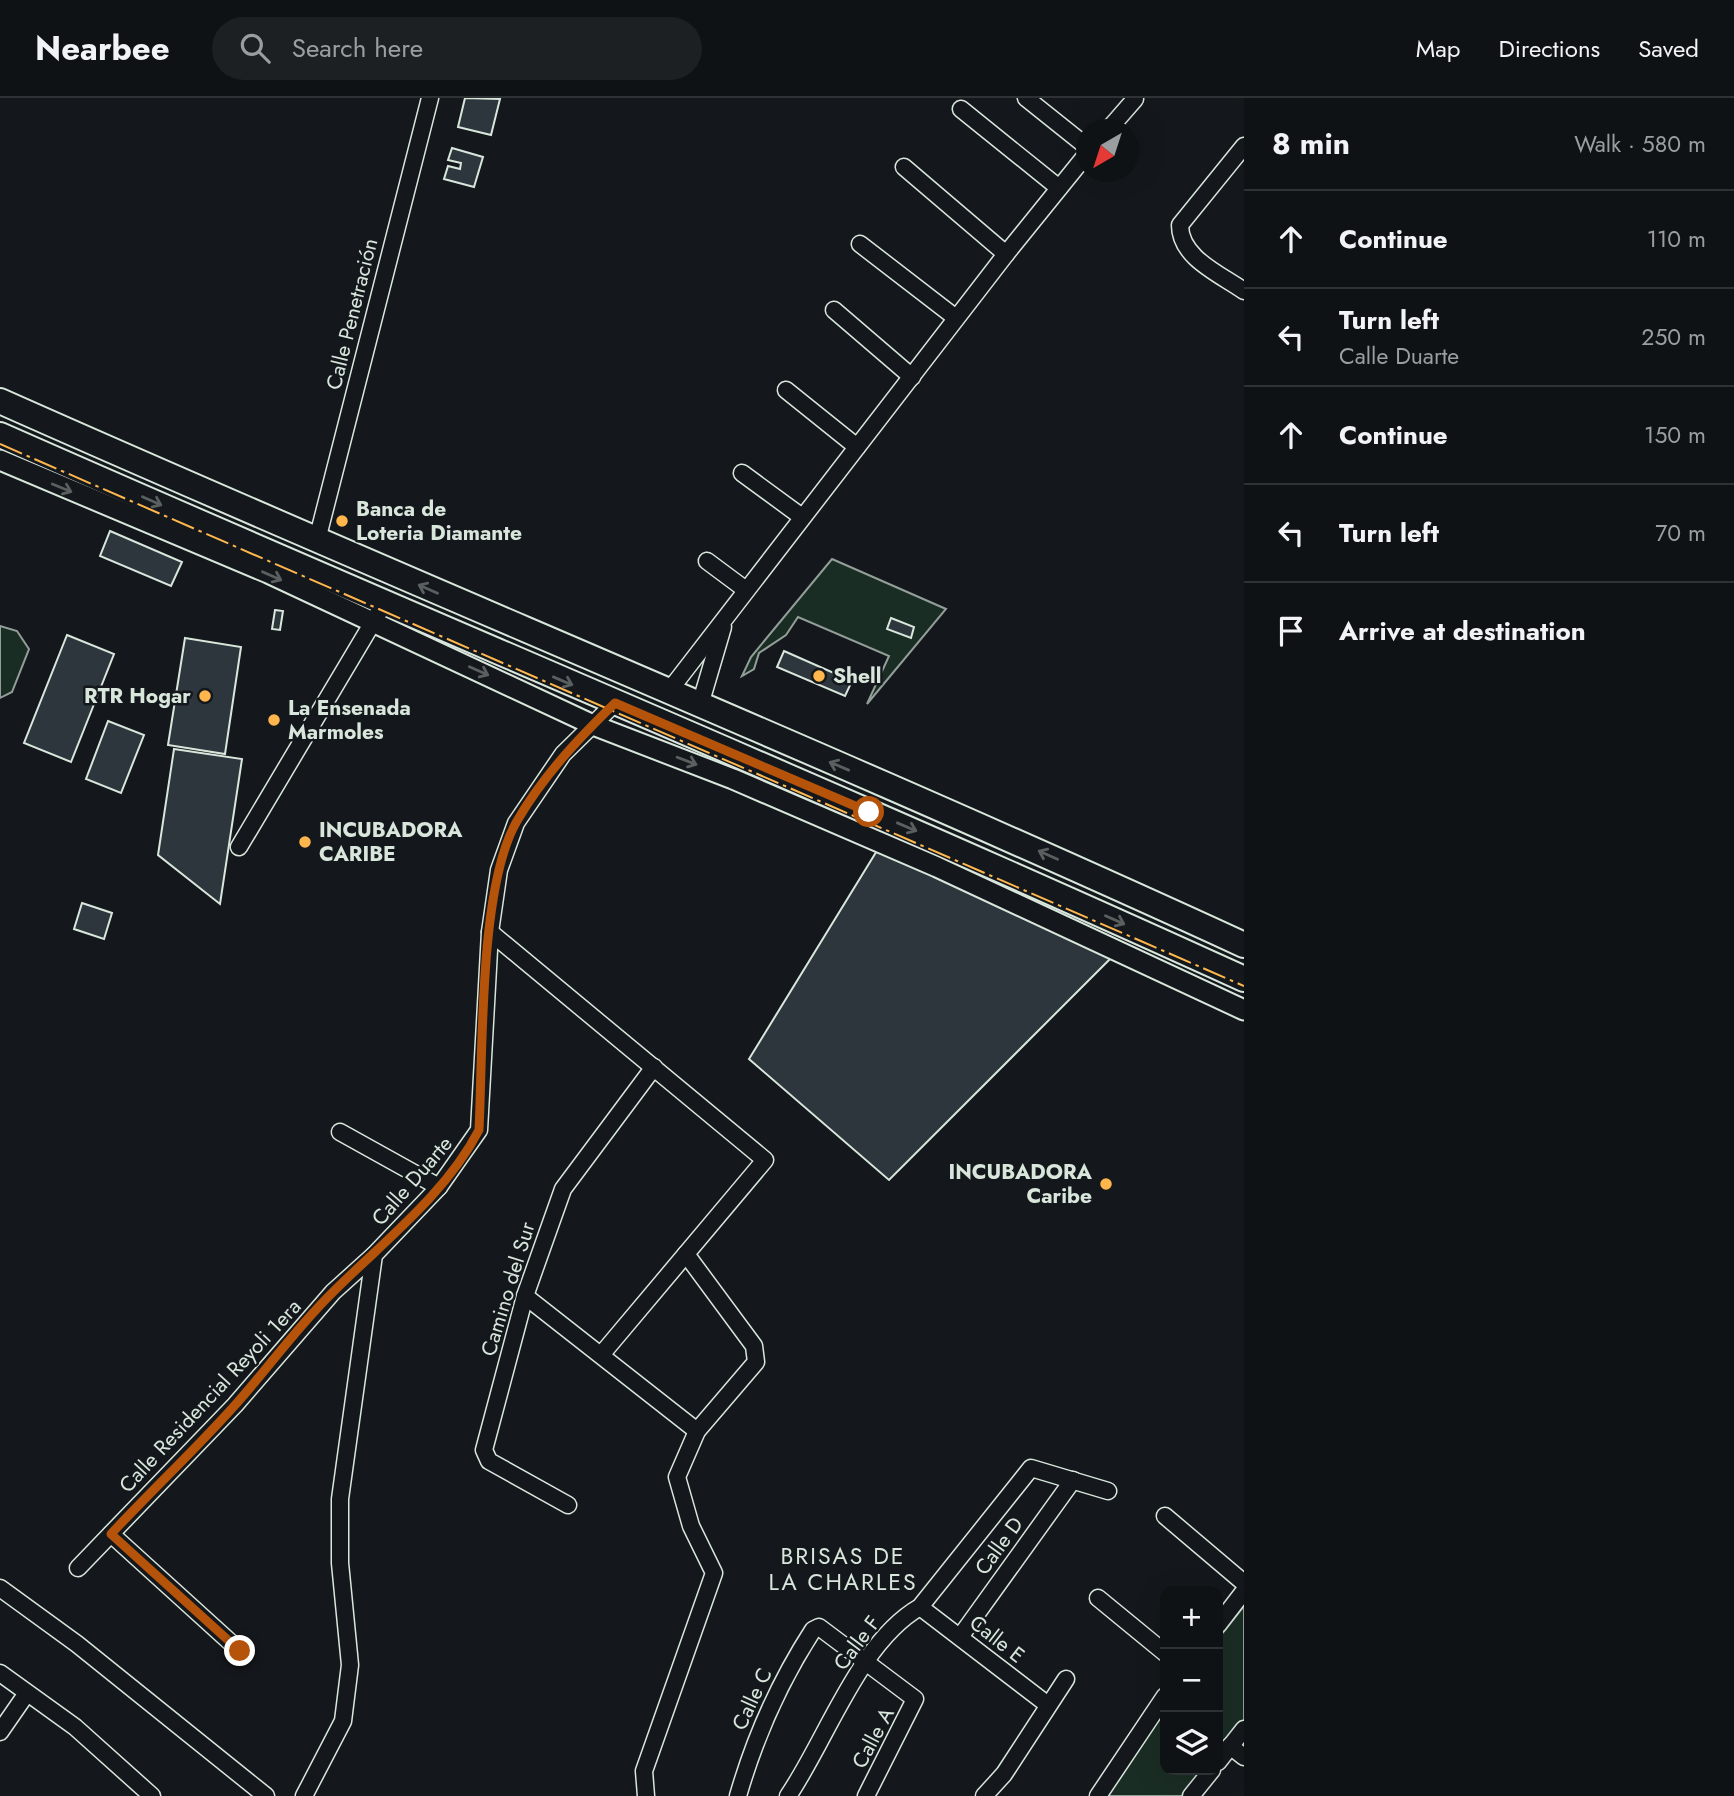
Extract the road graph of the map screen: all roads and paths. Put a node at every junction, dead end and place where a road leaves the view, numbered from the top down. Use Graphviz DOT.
graph roads {
  1 [pos="430,98"];
  2 [pos="1026,98"];
  3 [pos="1135,99"];
  4 [pos="961,109"];
  5 [pos="1118,119"];
  6 [pos="1076,137"];
  7 [pos="1244,146"];
  8 [pos="904,167"];
  9 [pos="1076,168"];
  10 [pos="1059,188"];
  11 [pos="860,244"];
  12 [pos="1006,254"];
  13 [pos="1244,291"];
  14 [pos="834,310"];
  15 [pos="956,318"];
  16 [pos="912,377"];
  17 [pos="786,390"];
  18 [pos="0,401"];
  19 [pos="0,435"];
  20 [pos="857,447"];
  21 [pos="0,460"];
  22 [pos="742,473"];
  23 [pos="802,517"];
  24 [pos="317,540"];
  25 [pos="707,561"];
  26 [pos="746,590"];
  27 [pos="378,613"];
  28 [pos="727,615"];
  29 [pos="669,691"];
  30 [pos="615,703"];
  31 [pos="701,705"];
  32 [pos="593,725"];
  33 [pos="239,848"];
  34 [pos="490,932"];
  35 [pos="1244,945"];
  36 [pos="1244,979"];
  37 [pos="1244,1010"];
  38 [pos="654,1068"];
  39 [pos="340,1132"];
  40 [pos="439,1187"];
  41 [pos="686,1254"];
  42 [pos="374,1255"];
  43 [pos="526,1296"];
  44 [pos="601,1355"];
  45 [pos="697,1431"];
  46 [pos="1073,1480"];
  47 [pos="1108,1491"];
  48 [pos="568,1504"];
  49 [pos="1165,1516"];
  50 [pos="111,1534"];
  51 [pos="78,1568"];
  52 [pos="1244,1583"];
  53 [pos="0,1588"];
  54 [pos="1244,1591"];
  55 [pos="1097,1598"];
  56 [pos="920,1607"];
  57 [pos="1223,1618"];
  58 [pos="960,1637"];
  59 [pos="1160,1649"];
  60 [pos="240,1651"];
  61 [pos="866,1661"];
  62 [pos="0,1673"];
  63 [pos="1066,1679"];
  64 [pos="27,1693"];
  65 [pos="1160,1703"];
  66 [pos="1048,1705"];
  67 [pos="1244,1729"];
  68 [pos="0,1732"];
  69 [pos="1230,1746"];
  70 [pos="1223,1755"];
  71 [pos="1244,1757"];
  72 [pos="1208,1775"];
  73 [pos="152,1796"];
  74 [pos="266,1796"];
  75 [pos="304,1796"];
  76 [pos="646,1796"];
  77 [pos="738,1796"];
  78 [pos="788,1796"];
  79 [pos="866,1796"];
  80 [pos="984,1796"];
  81 [pos="1098,1796"];
  82 [pos="1191,1796"];
  1 -- 24 [label="street, Calle Penetración"];
  2 -- 6 [label="street"];
  3 -- 5 [label="street"];
  4 -- 10 [label="street"];
  7 -- 13 [label="street"];
  8 -- 12 [label="street"];
  9 -- 10 [label="street"];
  10 -- 12 [label="street"];
  11 -- 15 [label="street"];
  12 -- 15 [label="street"];
  14 -- 16 [label="street"];
  15 -- 16 [label="street"];
  16 -- 20 [label="street"];
  17 -- 20 [label="street"];
  18 -- 24 [label="main road"];
  19 -- 27 [label="main road, one-way"];
  20 -- 23 [label="street"];
  21 -- 27 [label="street, one-way"];
  22 -- 23 [label="street"];
  23 -- 26 [label="street"];
  29 -- 24 [label="main road, one-way"];
  25 -- 26 [label="street"];
  26 -- 28 [label="street"];
  27 -- 30 [label="main road, one-way"];
  27 -- 32 [label="street, one-way"];
  27 -- 33 [label="street"];
  28 -- 29 [label="street"];
  28 -- 31 [label="street"];
  29 -- 31 [label="main road"];
  30 -- 32 [label="street, Calle Duarte"];
  30 -- 36 [label="main road, one-way"];
  35 -- 31 [label="main road, one-way"];
  32 -- 34 [label="street, Calle Duarte"];
  32 -- 37 [label="street, one-way"];
  34 -- 38 [label="street"];
  34 -- 40 [label="street, Calle Duarte"];
  38 -- 41 [label="street"];
  38 -- 43 [label="street, Camino del Sur"];
  39 -- 40 [label="street"];
  40 -- 42 [label="street, Calle Duarte"];
  41 -- 44 [label="street"];
  41 -- 45 [label="street"];
  42 -- 50 [label="street, Calle Residencial Reyoli 1era"];
  42 -- 75 [label="street, Calle Duarte"];
  43 -- 44 [label="street"];
  43 -- 48 [label="street, Camino del Sur"];
  44 -- 45 [label="street"];
  45 -- 76 [label="street"];
  46 -- 47 [label="street"];
  46 -- 56 [label="street, Calle F"];
  46 -- 58 [label="street, Calle D"];
  49 -- 52 [label="street"];
  50 -- 51 [label="street, Calle Residencial Reyoli 1era"];
  50 -- 60 [label="street"];
  53 -- 74 [label="street"];
  54 -- 57 [label="street"];
  55 -- 59 [label="street"];
  56 -- 58 [label="street, Calle E"];
  56 -- 61 [label="street, Calle F"];
  58 -- 66 [label="street, Calle E"];
  61 -- 77 [label="street, Calle C"];
  61 -- 78 [label="street, Calle F"];
  61 -- 79 [label="street, Calle A"];
  62 -- 64 [label="street"];
  63 -- 66 [label="street"];
  64 -- 68 [label="street"];
  64 -- 73 [label="street"];
  65 -- 81 [label="street"];
  66 -- 80 [label="street"];
  67 -- 69 [label="street"];
  69 -- 70 [label="street"];
  69 -- 71 [label="street"];
  72 -- 82 [label="street"];
}
